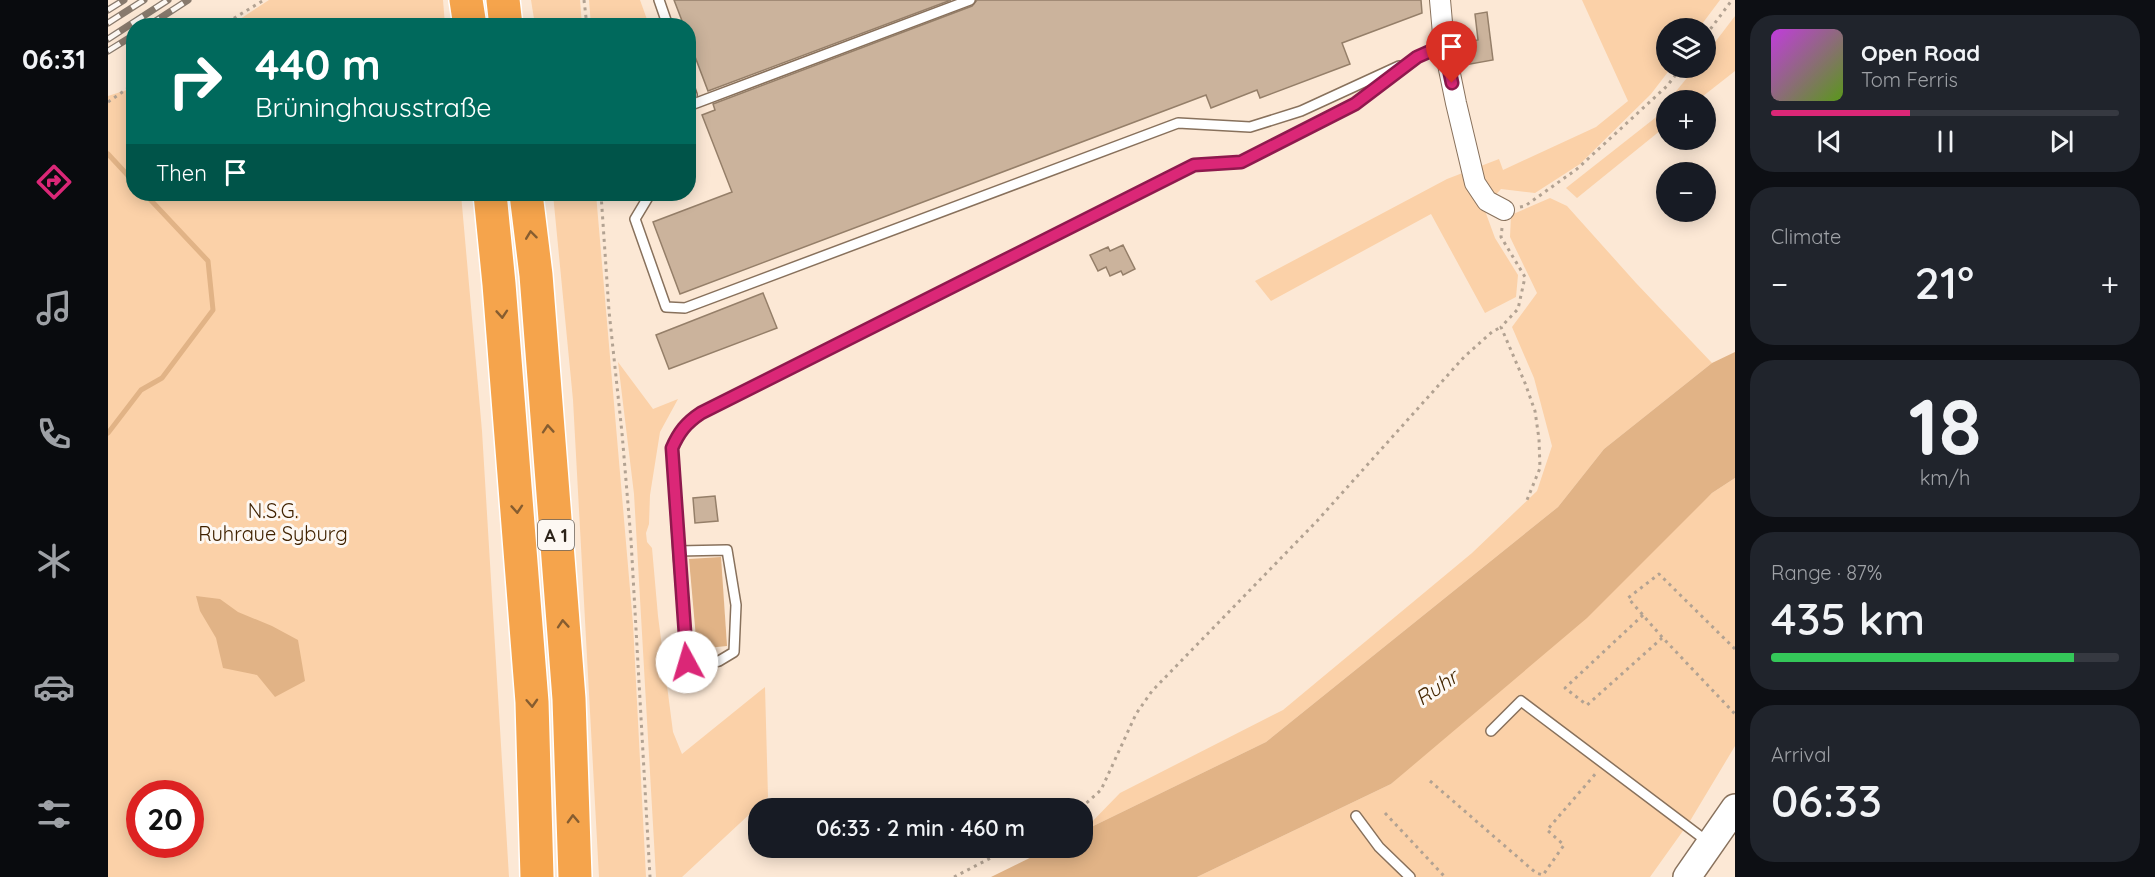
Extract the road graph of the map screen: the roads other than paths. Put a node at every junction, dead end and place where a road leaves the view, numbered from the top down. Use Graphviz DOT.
graph roads {
  1 [pos="466,0"];
  2 [pos="503,0"];
  3 [pos="659,0"];
  4 [pos="970,0"];
  5 [pos="1440,0"];
  6 [pos="469,18"];
  7 [pos="505,18"];
  8 [pos="665,18"];
  9 [pos="1444,45"];
  10 [pos="1417,57"];
  11 [pos="696,103"];
  12 [pos="491,201"];
  13 [pos="527,201"];
  14 [pos="646,201"];
  15 [pos="1504,210"];
  16 [pos="678,551"];
  17 [pos="1491,731"];
  18 [pos="1735,808"];
  19 [pos="1356,816"];
  20 [pos="1710,843"];
  21 [pos="537,877"];
  22 [pos="575,877"];
  23 [pos="1410,877"];
  24 [pos="1687,877"];
  1 -- 6 [label="highway"];
  2 -- 7 [label="highway"];
  3 -- 8 [label="lane"];
  4 -- 11 [label="lane"];
  5 -- 9 [label="street"];
  9 -- 10 [label="lane"];
  9 -- 15 [label="street"];
  10 -- 14 [label="lane"];
  10 -- 16 [label="lane"];
  12 -- 21 [label="highway, A 1, one-way"];
  22 -- 13 [label="highway, A 1, one-way"];
  16 -- 16 [label="lane"];
  17 -- 20 [label="lane"];
  18 -- 20 [label="main road"];
  19 -- 23 [label="lane"];
  20 -- 24 [label="main road"];
}
